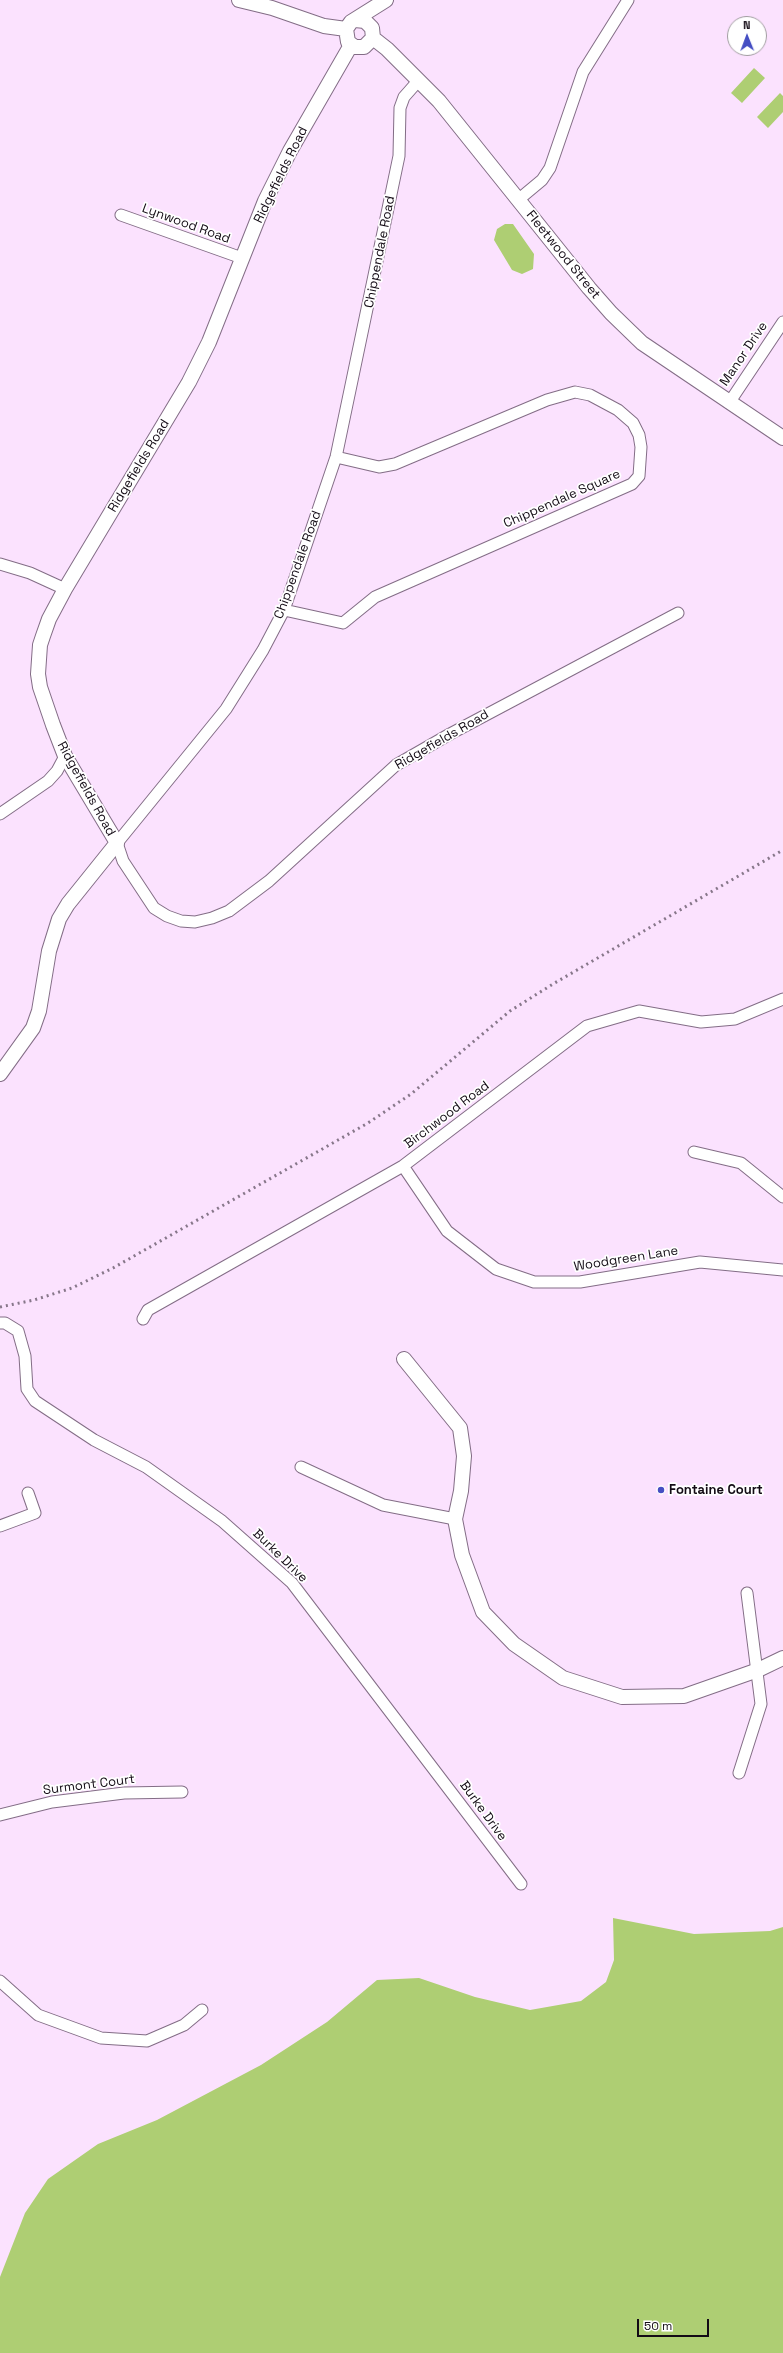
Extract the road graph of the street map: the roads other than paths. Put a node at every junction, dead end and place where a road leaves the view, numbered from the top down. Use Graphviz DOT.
graph roads {
  1 [pos="239,0"];
  2 [pos="388,0"];
  3 [pos="628,0"];
  4 [pos="273,4"];
  5 [pos="350,25"];
  6 [pos="373,35"];
  7 [pos="351,45"];
  8 [pos="419,80"];
  9 [pos="518,200"];
  10 [pos="121,215"];
  11 [pos="242,258"];
  12 [pos="783,322"];
  13 [pos="728,403"];
  14 [pos="783,438"];
  15 [pos="336,457"];
  16 [pos="0,564"];
  17 [pos="65,590"];
  18 [pos="284,610"];
  19 [pos="678,613"];
  20 [pos="65,756"];
  21 [pos="0,814"];
  22 [pos="117,843"];
  23 [pos="783,999"];
  24 [pos="2,1067"];
  25 [pos="694,1152"];
  26 [pos="402,1166"];
  27 [pos="783,1197"];
  28 [pos="783,1270"];
  29 [pos="143,1319"];
  30 [pos="0,1323"];
  31 [pos="404,1360"];
  32 [pos="301,1467"];
  33 [pos="28,1493"];
  34 [pos="455,1519"];
  35 [pos="0,1526"];
  36 [pos="747,1593"];
  37 [pos="783,1658"];
  38 [pos="758,1670"];
  39 [pos="740,1773"];
  40 [pos="182,1792"];
  41 [pos="0,1815"];
  42 [pos="522,1884"];
  43 [pos="0,1981"];
  44 [pos="202,2010"];
  1 -- 4 [label="street"];
  2 -- 5 [label="street"];
  2 -- 6 [label="street"];
  3 -- 9 [label="street"];
  4 -- 5 [label="street"];
  5 -- 6 [label="street"];
  5 -- 7 [label="street"];
  6 -- 7 [label="street"];
  6 -- 8 [label="street, Fleetwood Street"];
  7 -- 11 [label="street, Ridgefields Road"];
  8 -- 9 [label="street, Fleetwood Street"];
  8 -- 15 [label="street, Chippendale Road"];
  9 -- 13 [label="street, Fleetwood Street"];
  10 -- 11 [label="street, Lynwood Road"];
  11 -- 17 [label="street, Ridgefields Road"];
  12 -- 13 [label="street, Manor Drive"];
  13 -- 14 [label="street, Fleetwood Street"];
  15 -- 18 [label="street, Chippendale Road"];
  15 -- 18 [label="street, Chippendale Square"];
  16 -- 17 [label="street"];
  17 -- 20 [label="street, Ridgefields Road"];
  18 -- 22 [label="street, Chippendale Road"];
  19 -- 22 [label="street, Ridgefields Road"];
  20 -- 21 [label="street"];
  20 -- 22 [label="street, Ridgefields Road"];
  22 -- 24 [label="street, Chippendale Road"];
  23 -- 26 [label="street, Birchwood Road"];
  25 -- 27 [label="street"];
  26 -- 28 [label="street, Woodgreen Lane"];
  26 -- 29 [label="street, Birchwood Road"];
  30 -- 42 [label="street, Burke Drive"];
  31 -- 34 [label="street"];
  32 -- 34 [label="street"];
  33 -- 35 [label="street"];
  34 -- 38 [label="street"];
  36 -- 38 [label="street"];
  37 -- 38 [label="street"];
  38 -- 39 [label="street"];
  40 -- 41 [label="street, Surmont Court"];
  43 -- 44 [label="street"];
}
